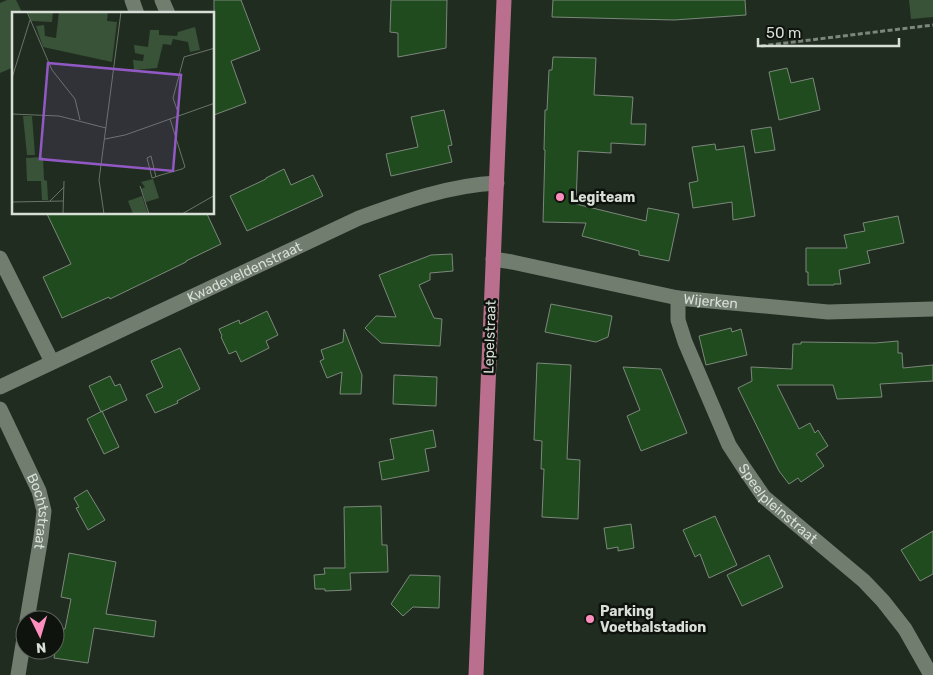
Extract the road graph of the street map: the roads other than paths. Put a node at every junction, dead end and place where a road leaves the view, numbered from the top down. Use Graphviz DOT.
graph roads {
  1 [pos="132,0"];
  2 [pos="162,0"];
  3 [pos="504,0"];
  4 [pos="136,12"];
  5 [pos="167,12"];
  6 [pos="497,183"];
  7 [pos="0,258"];
  8 [pos="493,260"];
  9 [pos="678,298"];
  10 [pos="933,309"];
  11 [pos="52,362"];
  12 [pos="0,387"];
  13 [pos="0,410"];
  14 [pos="29,610"];
  15 [pos="20,660"];
  16 [pos="18,675"];
  17 [pos="476,675"];
  18 [pos="931,675"];
  1 -- 4 [label="street"];
  2 -- 5 [label="street"];
  3 -- 6 [label="main road, Lepelstraat"];
  6 -- 8 [label="main road, Lepelstraat"];
  6 -- 11 [label="street, Kwadeveldenstraat"];
  7 -- 11 [label="street"];
  8 -- 9 [label="street, Wijerken"];
  8 -- 17 [label="main road, Lepelstraat"];
  9 -- 10 [label="street, Wijerken"];
  9 -- 18 [label="street, Speelpleinstraat"];
  11 -- 12 [label="street, Kwadeveldenstraat"];
  13 -- 14 [label="street, Bochtstraat"];
  15 -- 16 [label="street"];
}
